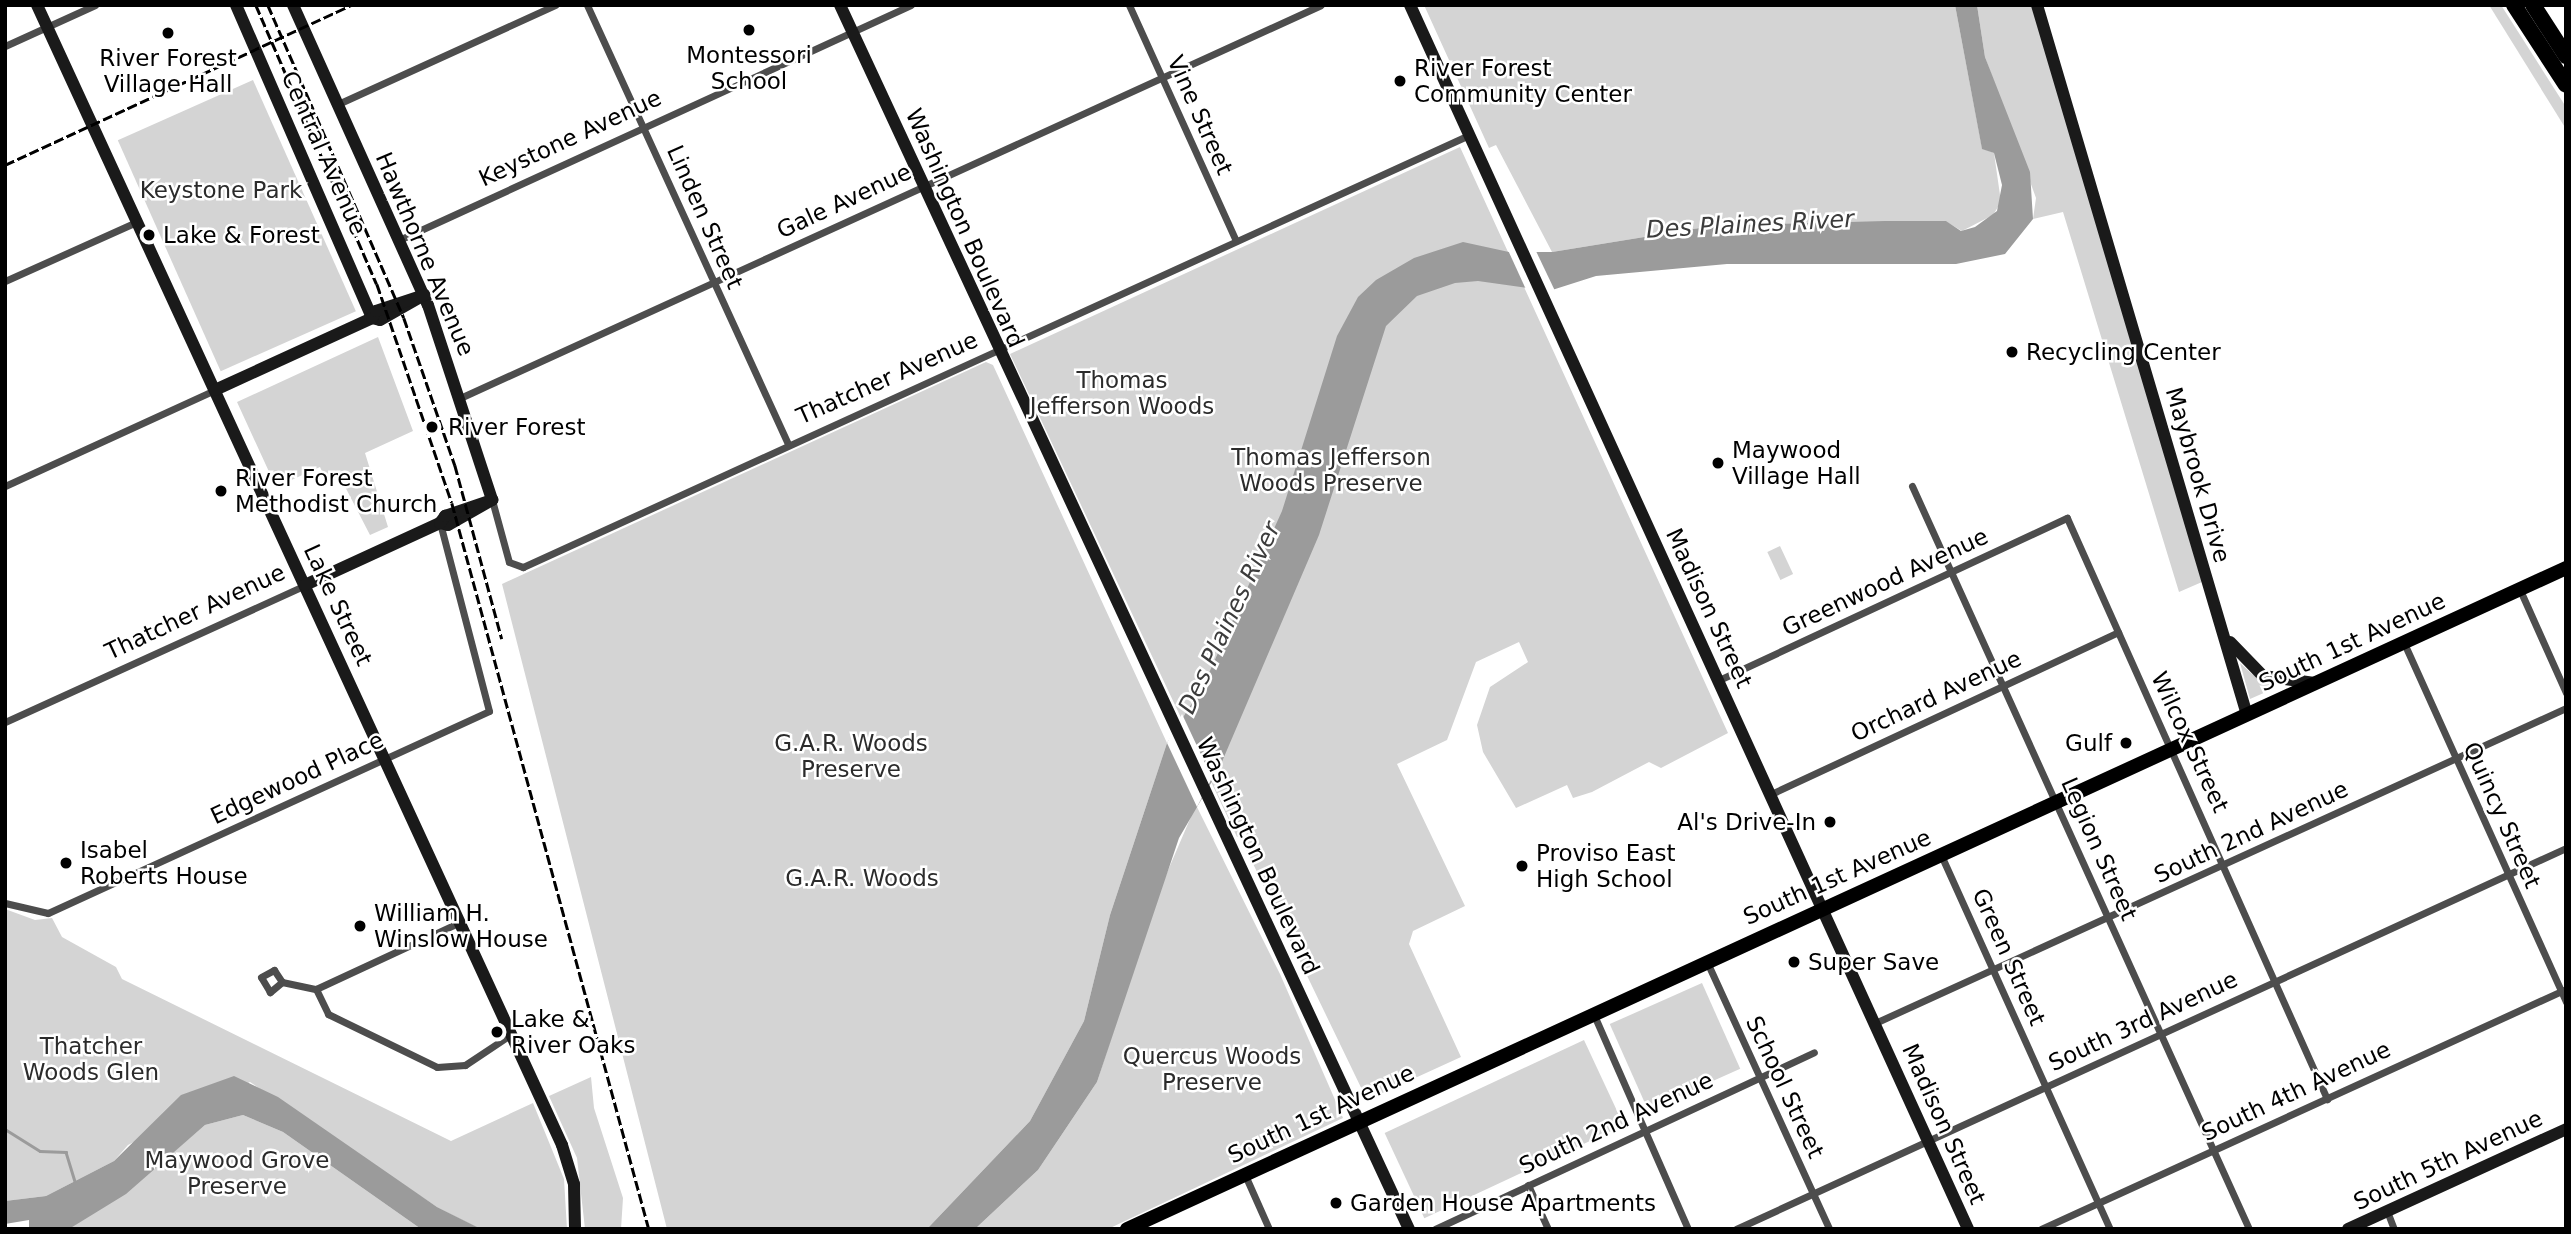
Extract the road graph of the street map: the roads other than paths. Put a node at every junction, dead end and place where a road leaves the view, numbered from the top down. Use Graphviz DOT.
graph roads {
  1 [pos="37,5"];
  2 [pos="95,5"];
  3 [pos="236,5"];
  4 [pos="293,5"];
  5 [pos="555,5"];
  6 [pos="587,5"];
  7 [pos="839,5"];
  8 [pos="911,5"];
  9 [pos="1129,5"];
  10 [pos="1321,5"];
  11 [pos="1410,5"];
  12 [pos="2037,5"];
  13 [pos="2514,5"];
  14 [pos="2533,5"];
  15 [pos="47,27"];
  16 [pos="852,32"];
  17 [pos="5,46"];
  18 [pos="2566,56"];
  19 [pos="1162,77"];
  20 [pos="2566,85"];
  21 [pos="338,104"];
  22 [pos="643,127"];
  23 [pos="1469,135"];
  24 [pos="923,186"];
  25 [pos="136,222"];
  26 [pos="398,240"];
  27 [pos="1236,241"];
  28 [pos="5,282"];
  29 [pos="713,282"];
  30 [pos="424,295"];
  31 [pos="372,318"];
  32 [pos="997,351"];
  33 [pos="215,390"];
  34 [pos="460,398"];
  35 [pos="788,445"];
  36 [pos="5,486"];
  37 [pos="1912,486"];
  38 [pos="492,500"];
  39 [pos="2067,518"];
  40 [pos="440,523"];
  41 [pos="513,565"];
  42 [pos="2566,568"];
  43 [pos="1951,572"];
  44 [pos="305,585"];
  45 [pos="2519,589"];
  46 [pos="2218,620"];
  47 [pos="2118,632"];
  48 [pos="2404,643"];
  49 [pos="1719,680"];
  50 [pos="2318,683"];
  51 [pos="2004,686"];
  52 [pos="2566,693"];
  53 [pos="2566,708"];
  54 [pos="2247,715"];
  55 [pos="5,722"];
  56 [pos="2172,749"];
  57 [pos="385,759"];
  58 [pos="2456,759"];
  59 [pos="1771,794"];
  60 [pos="2056,802"];
  61 [pos="2566,848"];
  62 [pos="1941,855"];
  63 [pos="2225,865"];
  64 [pos="2508,875"];
  65 [pos="5,903"];
  66 [pos="1823,908"];
  67 [pos="2109,918"];
  68 [pos="458,923"];
  69 [pos="1707,962"];
  70 [pos="1993,970"];
  71 [pos="2276,981"];
  72 [pos="282,982"];
  73 [pos="316,989"];
  74 [pos="2563,990"];
  75 [pos="2566,1002"];
  76 [pos="1593,1014"];
  77 [pos="1875,1023"];
  78 [pos="2161,1034"];
  79 [pos="510,1035"];
  80 [pos="1814,1052"];
  81 [pos="1760,1077"];
  82 [pos="2046,1087"];
  83 [pos="2326,1099"];
  84 [pos="1359,1122"];
  85 [pos="2566,1129"];
  86 [pos="1645,1131"];
  87 [pos="1928,1141"];
  88 [pos="2213,1150"];
  89 [pos="1244,1174"];
  90 [pos="1528,1185"];
  91 [pos="1813,1194"];
  92 [pos="2098,1203"];
  93 [pos="2387,1211"];
  94 [pos="1128,1228"];
  95 [pos="575,1229"];
  96 [pos="1269,1229"];
  97 [pos="1409,1229"];
  98 [pos="1435,1229"];
  99 [pos="1548,1229"];
  100 [pos="1688,1229"];
  101 [pos="1736,1229"];
  102 [pos="1829,1229"];
  103 [pos="1968,1229"];
  104 [pos="2042,1229"];
  105 [pos="2110,1229"];
  106 [pos="2249,1229"];
  107 [pos="2348,1229"];
  108 [pos="2395,1229"];
  1 -- 15 [label="street, Lake Street"];
  2 -- 15 [label="street"];
  3 -- 31 [label="street, Central Avenue"];
  4 -- 21 [label="street, Hawthorne Avenue"];
  5 -- 21 [label="street"];
  6 -- 22 [label="street, Linden Street"];
  7 -- 16 [label="street, Washington Boulevard"];
  8 -- 16 [label="street, Keystone Avenue"];
  9 -- 19 [label="street, Vine Street"];
  10 -- 19 [label="street, Gale Avenue"];
  11 -- 23 [label="street, Madison Street"];
  12 -- 46 [label="street, Maybrook Drive"];
  13 -- 20 [label="highway"];
  14 -- 18 [label="highway"];
  15 -- 17 [label="street"];
  15 -- 25 [label="street, Lake Street"];
  16 -- 22 [label="street, Keystone Avenue"];
  16 -- 24 [label="street, Washington Boulevard"];
  19 -- 24 [label="street, Gale Avenue"];
  19 -- 27 [label="street, Vine Street"];
  21 -- 26 [label="street, Hawthorne Avenue"];
  22 -- 26 [label="street, Keystone Avenue"];
  22 -- 29 [label="street, Linden Street"];
  23 -- 27 [label="street, Thatcher Avenue"];
  23 -- 49 [label="street, Madison Street"];
  24 -- 29 [label="street, Gale Avenue"];
  24 -- 32 [label="street, Washington Boulevard"];
  25 -- 28 [label="street"];
  25 -- 33 [label="street, Lake Street"];
  26 -- 30 [label="street, Hawthorne Avenue"];
  27 -- 32 [label="street, Thatcher Avenue"];
  29 -- 34 [label="street, Gale Avenue"];
  29 -- 35 [label="street, Linden Street"];
  30 -- 31 [label="street"];
  30 -- 34 [label="street, Hawthorne Avenue"];
  31 -- 33 [label="street"];
  32 -- 35 [label="street, Thatcher Avenue"];
  32 -- 84 [label="street, Washington Boulevard"];
  33 -- 36 [label="street"];
  33 -- 44 [label="street, Lake Street"];
  34 -- 38 [label="street, Hawthorne Avenue"];
  35 -- 41 [label="street, Thatcher Avenue"];
  37 -- 43 [label="street, Legion Street"];
  38 -- 40 [label="street, Thatcher Avenue"];
  38 -- 41 [label="street, Hawthorne Avenue"];
  39 -- 43 [label="street, Greenwood Avenue"];
  39 -- 47 [label="street, Wilcox Street"];
  40 -- 44 [label="street, Thatcher Avenue"];
  40 -- 57 [label="street, Edgewood Place"];
  42 -- 45 [label="main road, South 1st Avenue"];
  43 -- 49 [label="street, Greenwood Avenue"];
  43 -- 51 [label="street, Legion Street"];
  44 -- 55 [label="street, Thatcher Avenue"];
  44 -- 57 [label="street, Lake Street"];
  45 -- 48 [label="main road, South 1st Avenue"];
  45 -- 52 [label="street"];
  46 -- 50 [label="street"];
  46 -- 54 [label="street, Maybrook Drive"];
  47 -- 51 [label="street, Orchard Avenue"];
  47 -- 56 [label="street, Wilcox Street"];
  48 -- 50 [label="main road, South 1st Avenue"];
  48 -- 58 [label="street, Quincy Street"];
  49 -- 59 [label="street, Madison Street"];
  50 -- 54 [label="main road, South 1st Avenue"];
  51 -- 59 [label="street, Orchard Avenue"];
  51 -- 60 [label="street, Legion Street"];
  53 -- 58 [label="street, South 2nd Avenue"];
  54 -- 56 [label="main road, South 1st Avenue"];
  56 -- 60 [label="main road, South 1st Avenue"];
  56 -- 63 [label="street, Wilcox Street"];
  57 -- 65 [label="street, Edgewood Place"];
  57 -- 68 [label="street, Lake Street"];
  58 -- 63 [label="street, South 2nd Avenue"];
  58 -- 64 [label="street, Quincy Street"];
  59 -- 66 [label="street, Madison Street"];
  60 -- 62 [label="main road, South 1st Avenue"];
  60 -- 67 [label="street, Legion Street"];
  61 -- 64 [label="street, South 3rd Avenue"];
  62 -- 66 [label="main road, South 1st Avenue"];
  62 -- 70 [label="street, Green Street"];
  63 -- 67 [label="street, South 2nd Avenue"];
  63 -- 71 [label="street, Wilcox Street"];
  64 -- 71 [label="street, South 3rd Avenue"];
  64 -- 74 [label="street, Quincy Street"];
  66 -- 69 [label="main road, South 1st Avenue"];
  66 -- 77 [label="street, Madison Street"];
  67 -- 70 [label="street, South 2nd Avenue"];
  67 -- 78 [label="street, Legion Street"];
  68 -- 73 [label="street"];
  68 -- 79 [label="street, Lake Street"];
  69 -- 76 [label="main road, South 1st Avenue"];
  69 -- 81 [label="street, School Street"];
  70 -- 77 [label="street, South 2nd Avenue"];
  70 -- 82 [label="street, Green Street"];
  71 -- 78 [label="street, South 3rd Avenue"];
  71 -- 83 [label="street, Wilcox Street"];
  72 -- 73 [label="street"];
  73 -- 79 [label="street"];
  74 -- 75 [label="street, Quincy Street"];
  74 -- 83 [label="street, South 4th Avenue"];
  76 -- 84 [label="main road, South 1st Avenue"];
  76 -- 86 [label="street"];
  77 -- 87 [label="street, Madison Street"];
  78 -- 82 [label="street, South 3rd Avenue"];
  78 -- 88 [label="street, Legion Street"];
  79 -- 95 [label="street, Lake Street"];
  80 -- 81 [label="street, South 2nd Avenue"];
  81 -- 86 [label="street, South 2nd Avenue"];
  81 -- 91 [label="street, School Street"];
  82 -- 87 [label="street, South 3rd Avenue"];
  82 -- 92 [label="street, Green Street"];
  83 -- 88 [label="street, South 4th Avenue"];
  84 -- 89 [label="main road, South 1st Avenue"];
  84 -- 97 [label="street, Washington Boulevard"];
  85 -- 93 [label="street, South 5th Avenue"];
  86 -- 90 [label="street, South 2nd Avenue"];
  86 -- 100 [label="street"];
  87 -- 91 [label="street, South 3rd Avenue"];
  87 -- 103 [label="street, Madison Street"];
  88 -- 92 [label="street, South 4th Avenue"];
  88 -- 106 [label="street, Legion Street"];
  89 -- 94 [label="main road, South 1st Avenue"];
  89 -- 96 [label="street"];
  90 -- 98 [label="street, South 2nd Avenue"];
  90 -- 99 [label="street"];
  91 -- 101 [label="street, South 3rd Avenue"];
  91 -- 102 [label="street, School Street"];
  92 -- 104 [label="street, South 4th Avenue"];
  92 -- 105 [label="street, Green Street"];
  93 -- 107 [label="street, South 5th Avenue"];
  93 -- 108 [label="street"];
}
